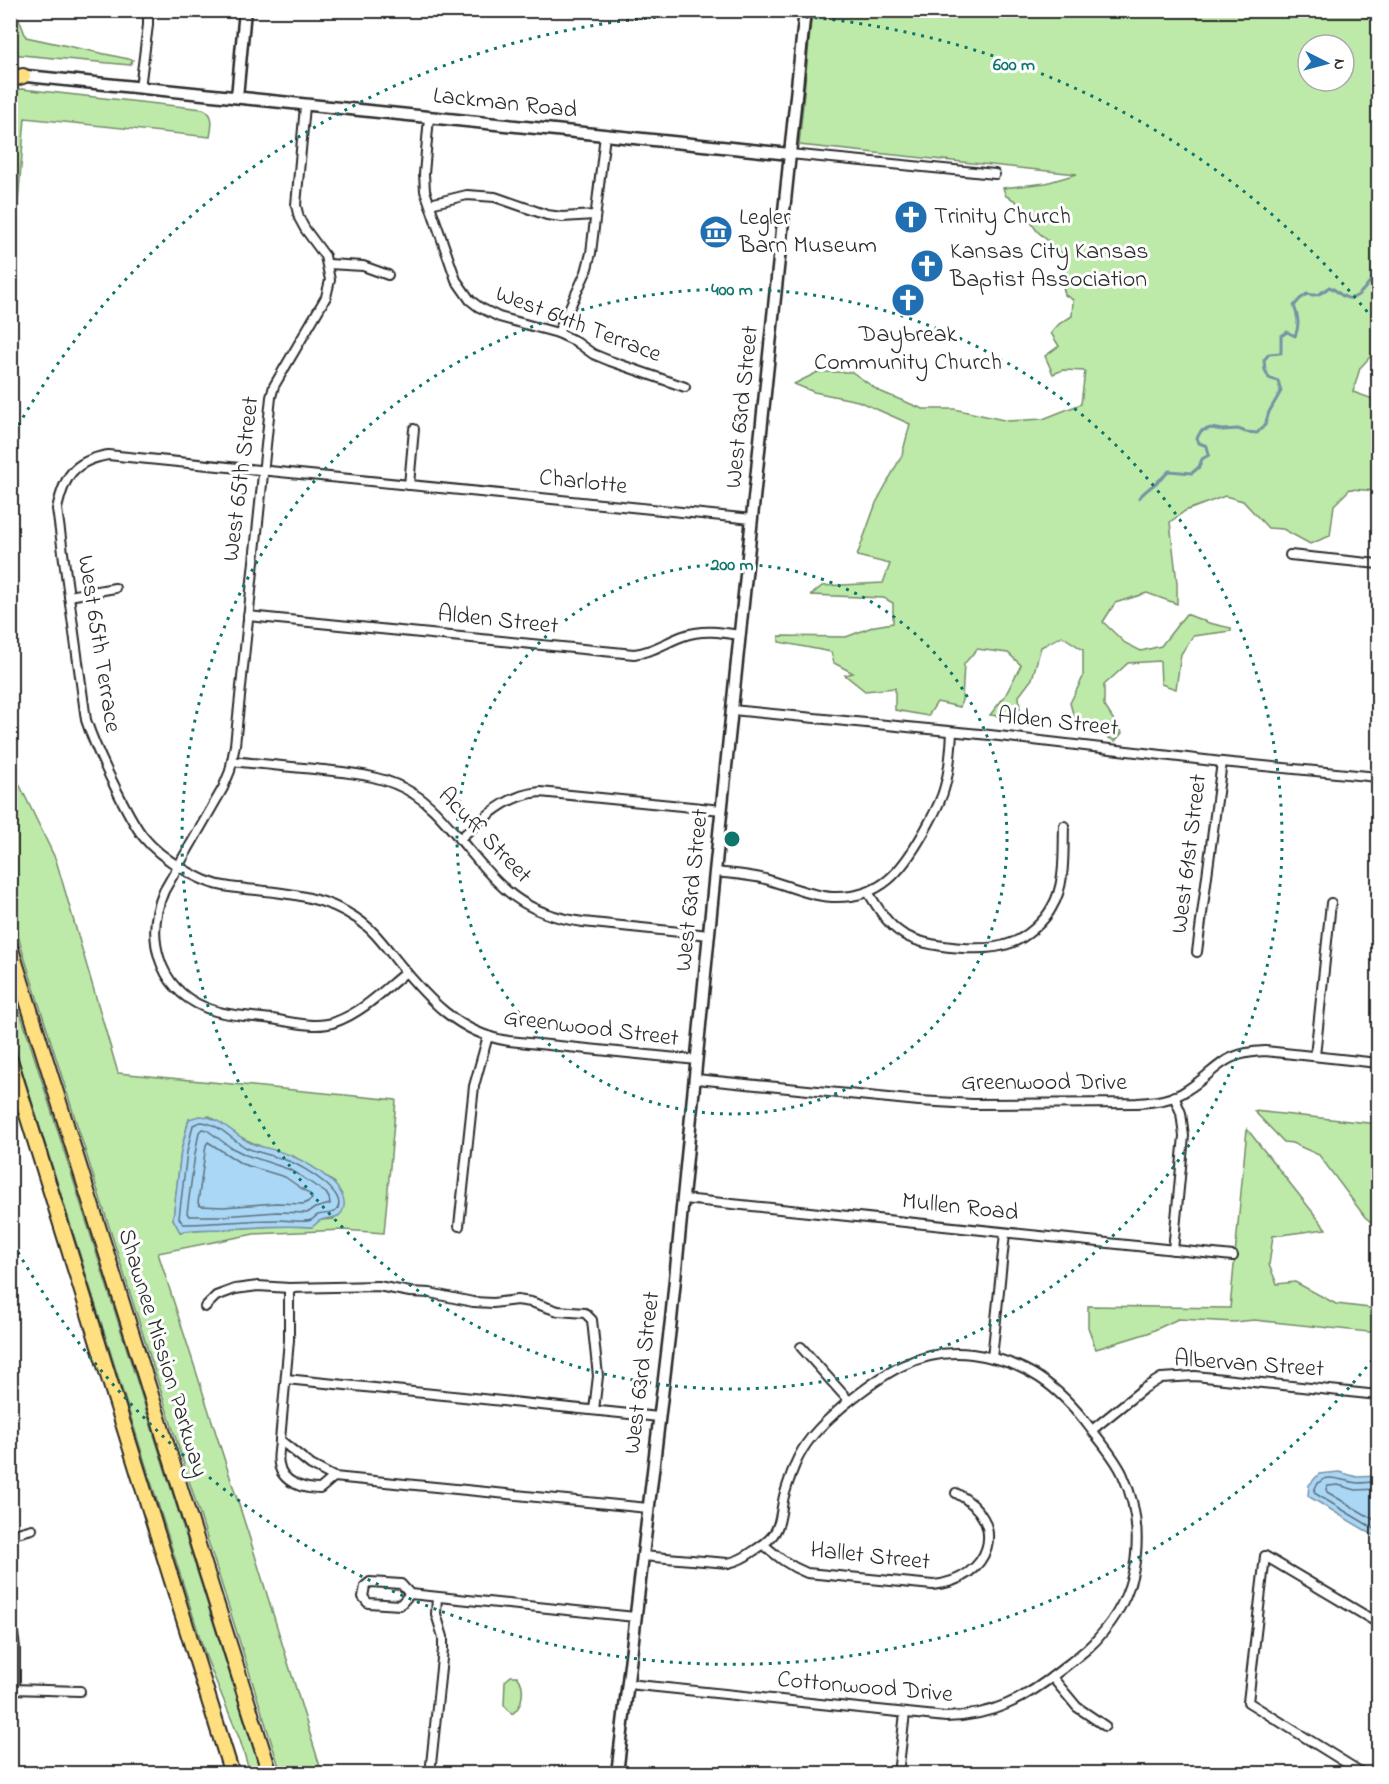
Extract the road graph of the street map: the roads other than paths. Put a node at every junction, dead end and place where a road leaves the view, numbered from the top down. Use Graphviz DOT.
graph roads {
  1 [pos="148,10"];
  2 [pos="244,10"];
  3 [pos="805,10"];
  4 [pos="15,77"];
  5 [pos="140,88"];
  6 [pos="237,97"];
  7 [pos="306,106"];
  8 [pos="429,117"];
  9 [pos="605,135"];
  10 [pos="790,154"];
  11 [pos="995,174"];
  12 [pos="430,204"];
  13 [pos="595,215"];
  14 [pos="327,264"];
  15 [pos="388,275"];
  16 [pos="558,333"];
  17 [pos="685,387"];
  18 [pos="414,429"];
  19 [pos="82,464"];
  20 [pos="263,470"];
  21 [pos="409,485"];
  22 [pos="752,519"];
  23 [pos="1290,555"];
  24 [pos="1378,564"];
  25 [pos="116,588"];
  26 [pos="69,596"];
  27 [pos="248,616"];
  28 [pos="740,635"];
  29 [pos="732,710"];
  30 [pos="952,732"];
  31 [pos="232,761"];
  32 [pos="1222,762"];
  33 [pos="1378,777"];
  34 [pos="722,810"];
  35 [pos="1064,826"];
  36 [pos="459,839"];
  37 [pos="178,866"];
  38 [pos="715,872"];
  39 [pos="868,892"];
  40 [pos="1331,903"];
  41 [pos="709,935"];
  42 [pos="10,946"];
  43 [pos="1197,952"];
  44 [pos="406,972"];
  45 [pos="488,1036"];
  46 [pos="1315,1056"];
  47 [pos="10,1060"];
  48 [pos="697,1060"];
  49 [pos="1378,1063"];
  50 [pos="696,1079"];
  51 [pos="1174,1096"];
  52 [pos="684,1199"];
  53 [pos="459,1226"];
  54 [pos="1005,1233"];
  55 [pos="1173,1250"];
  56 [pos="1233,1256"];
  57 [pos="289,1288"];
  58 [pos="205,1307"];
  59 [pos="801,1347"];
  60 [pos="992,1358"];
  61 [pos="286,1379"];
  62 [pos="1378,1395"];
  63 [pos="849,1401"];
  64 [pos="594,1410"];
  65 [pos="659,1417"];
  66 [pos="1092,1430"];
  67 [pos="280,1440"];
  68 [pos="334,1477"];
  69 [pos="957,1493"];
  70 [pos="648,1508"];
  71 [pos="32,1529"];
  72 [pos="10,1535"];
  73 [pos="764,1545"];
  74 [pos="642,1556"];
  75 [pos="410,1594"];
  76 [pos="437,1597"];
  77 [pos="10,1614"];
  78 [pos="635,1617"];
  79 [pos="1378,1623"];
  80 [pos="1052,1677"];
  81 [pos="628,1684"];
  82 [pos="13,1689"];
  83 [pos="80,1691"];
  84 [pos="905,1713"];
  85 [pos="215,1718"];
  86 [pos="1105,1726"];
  87 [pos="232,1773"];
  88 [pos="239,1773"];
  89 [pos="270,1773"];
  90 [pos="430,1773"];
  91 [pos="617,1773"];
  92 [pos="898,1773"];
  93 [pos="1364,1773"];
  1 -- 5 [label="street"];
  2 -- 6 [label="street"];
  3 -- 10 [label="street, West 63rd Street"];
  4 -- 5 [label="street, Lackman Road"];
  5 -- 6 [label="street, Lackman Road"];
  6 -- 7 [label="street, Lackman Road"];
  7 -- 8 [label="street, Lackman Road"];
  7 -- 14 [label="street"];
  8 -- 9 [label="street, Lackman Road"];
  8 -- 12 [label="street, West 64th Terrace"];
  9 -- 10 [label="street, Lackman Road"];
  9 -- 13 [label="street"];
  10 -- 11 [label="street, Lackman Road"];
  10 -- 22 [label="street, West 63rd Street"];
  12 -- 13 [label="street"];
  12 -- 16 [label="street, West 64th Terrace"];
  13 -- 16 [label="street"];
  14 -- 15 [label="street"];
  14 -- 20 [label="street, West 65th Street"];
  16 -- 17 [label="street, West 64th Terrace"];
  18 -- 21 [label="street"];
  19 -- 20 [label="street, Charlotte"];
  19 -- 26 [label="street, West 65th Terrace"];
  20 -- 21 [label="street, Charlotte"];
  20 -- 27 [label="street, West 65th Street"];
  21 -- 22 [label="street, Charlotte"];
  22 -- 28 [label="street, West 63rd Street"];
  23 -- 24 [label="street"];
  25 -- 26 [label="street"];
  26 -- 37 [label="street, West 65th Terrace"];
  27 -- 28 [label="street, Alden Street"];
  27 -- 31 [label="street, West 65th Street"];
  28 -- 29 [label="street, West 63rd Street"];
  29 -- 30 [label="street, Alden Street"];
  29 -- 34 [label="street, West 63rd Street"];
  30 -- 32 [label="street, Alden Street"];
  30 -- 39 [label="street"];
  31 -- 36 [label="street, Acuff Street"];
  31 -- 37 [label="street, West 65th Street"];
  32 -- 33 [label="street, Alden Street"];
  32 -- 43 [label="street, West 61st Street"];
  34 -- 36 [label="street"];
  34 -- 38 [label="street, West 63rd Street"];
  35 -- 39 [label="street"];
  36 -- 41 [label="street, Acuff Street"];
  37 -- 44 [label="street, Greenwood Street"];
  37 -- 44 [label="street"];
  38 -- 39 [label="street"];
  38 -- 41 [label="street, West 63rd Street"];
  40 -- 46 [label="street"];
  41 -- 48 [label="street, West 63rd Street"];
  42 -- 89 [label="highway, Shawnee Mission Parkway"];
  44 -- 45 [label="street, Greenwood Street"];
  45 -- 48 [label="street, Greenwood Street"];
  45 -- 53 [label="street"];
  46 -- 49 [label="street, Greenwood Drive"];
  46 -- 51 [label="street, Greenwood Drive"];
  47 -- 85 [label="highway"];
  48 -- 50 [label="street, West 63rd Street"];
  50 -- 51 [label="street, Greenwood Drive"];
  50 -- 52 [label="street, West 63rd Street"];
  51 -- 55 [label="street"];
  52 -- 54 [label="street, Mullen Road"];
  52 -- 65 [label="street, West 63rd Street"];
  54 -- 55 [label="street, Mullen Road"];
  54 -- 60 [label="street"];
  55 -- 56 [label="street, Mullen Road"];
  57 -- 58 [label="street"];
  57 -- 61 [label="street"];
  57 -- 64 [label="street"];
  59 -- 63 [label="street"];
  60 -- 63 [label="street"];
  60 -- 66 [label="street"];
  61 -- 64 [label="street"];
  61 -- 67 [label="street"];
  62 -- 66 [label="street, Albervan Street"];
  63 -- 73 [label="street"];
  64 -- 65 [label="street"];
  65 -- 70 [label="street, West 63rd Street"];
  66 -- 80 [label="street, Cottonwood Drive"];
  67 -- 68 [label="street"];
  67 -- 68 [label="street"];
  68 -- 70 [label="street"];
  69 -- 73 [label="street, Hallet Street"];
  70 -- 74 [label="street, West 63rd Street"];
  71 -- 72 [label="street"];
  73 -- 74 [label="street"];
  74 -- 78 [label="street, West 63rd Street"];
  75 -- 75 [label="street"];
  75 -- 76 [label="street"];
  76 -- 78 [label="street"];
  76 -- 90 [label="street"];
  77 -- 82 [label="street"];
  78 -- 81 [label="street, West 63rd Street"];
  79 -- 93 [label="street"];
  80 -- 84 [label="street, Cottonwood Drive"];
  80 -- 86 [label="street"];
  81 -- 84 [label="street, Cottonwood Drive"];
  81 -- 91 [label="street, West 63rd Street"];
  82 -- 83 [label="street"];
  84 -- 92 [label="street"];
  85 -- 87 [label="highway"];
  85 -- 88 [label="highway"];
}
